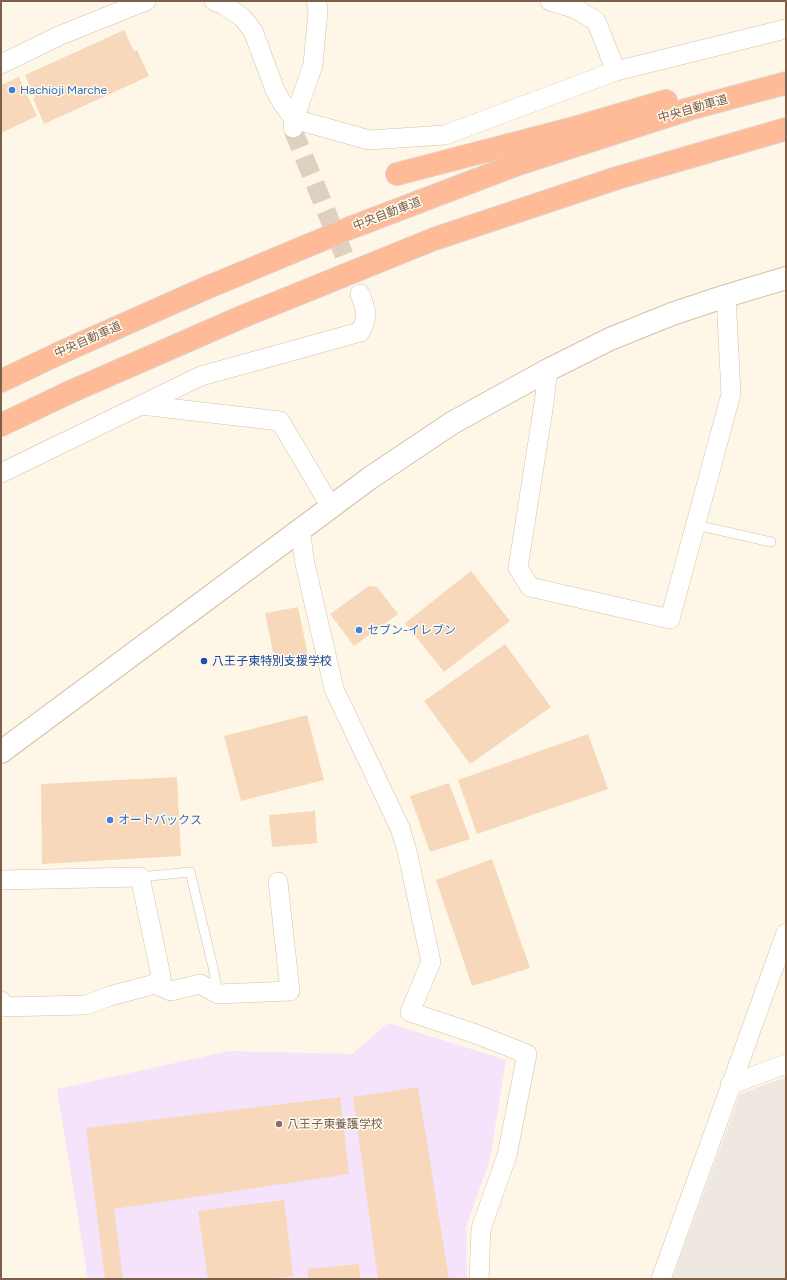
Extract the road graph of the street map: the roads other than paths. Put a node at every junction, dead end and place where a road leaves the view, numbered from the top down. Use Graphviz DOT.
graph roads {
  1 [pos="146,1"];
  2 [pos="214,1"];
  3 [pos="316,1"];
  4 [pos="550,1"];
  5 [pos="786,29"];
  6 [pos="1,64"];
  7 [pos="786,70"];
  8 [pos="616,71"];
  9 [pos="786,83"];
  10 [pos="294,125"];
  11 [pos="786,129"];
  12 [pos="397,174"];
  13 [pos="786,278"];
  14 [pos="360,294"];
  15 [pos="726,296"];
  16 [pos="548,370"];
  17 [pos="1,381"];
  18 [pos="141,405"];
  19 [pos="1,425"];
  20 [pos="1,473"];
  21 [pos="331,507"];
  22 [pos="696,525"];
  23 [pos="300,530"];
  24 [pos="771,542"];
  25 [pos="1,752"];
  26 [pos="140,877"];
  27 [pos="1,880"];
  28 [pos="278,882"];
  29 [pos="786,933"];
  30 [pos="778,972"];
  31 [pos="155,984"];
  32 [pos="218,994"];
  33 [pos="1,1001"];
  34 [pos="786,1064"];
  35 [pos="730,1085"];
  36 [pos="478,1279"];
  37 [pos="660,1279"];
  1 -- 6 [label="street"];
  2 -- 10 [label="street"];
  3 -- 10 [label="street"];
  4 -- 8 [label="street"];
  5 -- 8 [label="street"];
  7 -- 12 [label="highway"];
  8 -- 10 [label="street"];
  9 -- 17 [label="highway, 中央自動車道"];
  11 -- 19 [label="highway"];
  13 -- 15 [label="street"];
  14 -- 18 [label="street"];
  15 -- 16 [label="street"];
  15 -- 22 [label="street"];
  16 -- 21 [label="street"];
  16 -- 22 [label="street"];
  18 -- 20 [label="street"];
  18 -- 21 [label="street"];
  21 -- 23 [label="street"];
  22 -- 24 [label="lane"];
  23 -- 25 [label="street"];
  23 -- 36 [label="street"];
  26 -- 27 [label="street"];
  26 -- 31 [label="street"];
  26 -- 32 [label="lane"];
  28 -- 32 [label="street"];
  29 -- 30 [label="street"];
  30 -- 35 [label="street"];
  31 -- 32 [label="street"];
  31 -- 33 [label="street"];
  34 -- 35 [label="street"];
  35 -- 37 [label="street"];
}
